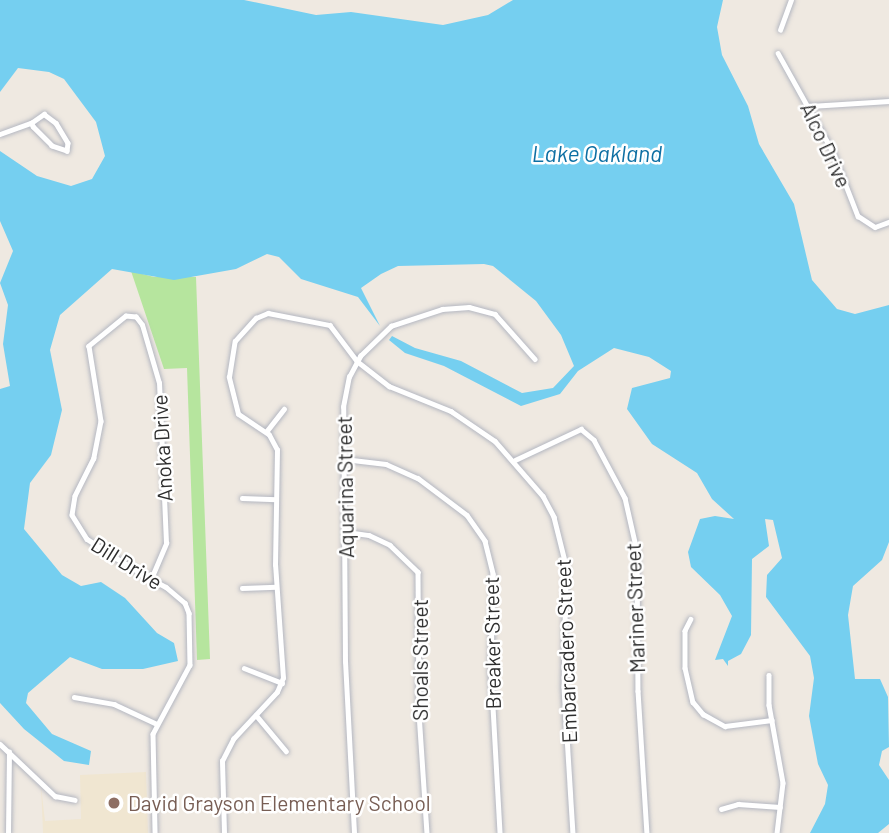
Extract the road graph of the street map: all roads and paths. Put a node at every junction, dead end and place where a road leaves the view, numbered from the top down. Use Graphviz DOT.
graph roads {
  1 [pos="791,0"];
  2 [pos="780,30"];
  3 [pos="778,53"];
  4 [pos="889,102"];
  5 [pos="810,106"];
  6 [pos="31,123"];
  7 [pos="0,134"];
  8 [pos="889,222"];
  9 [pos="136,317"];
  10 [pos="535,359"];
  11 [pos="358,361"];
  12 [pos="284,409"];
  13 [pos="266,432"];
  14 [pos="344,459"];
  15 [pos="515,460"];
  16 [pos="242,498"];
  17 [pos="276,499"];
  18 [pos="347,532"];
  19 [pos="151,579"];
  20 [pos="276,587"];
  21 [pos="243,588"];
  22 [pos="691,619"];
  23 [pos="244,668"];
  24 [pos="769,675"];
  25 [pos="282,683"];
  26 [pos="74,697"];
  27 [pos="257,715"];
  28 [pos="772,720"];
  29 [pos="157,724"];
  30 [pos="0,744"];
  31 [pos="286,751"];
  32 [pos="9,752"];
  33 [pos="75,800"];
  34 [pos="780,807"];
  35 [pos="721,809"];
  36 [pos="8,833"];
  37 [pos="155,833"];
  38 [pos="224,833"];
  39 [pos="354,833"];
  40 [pos="427,833"];
  41 [pos="500,833"];
  42 [pos="573,833"];
  43 [pos="647,833"];
  44 [pos="777,833"];
  1 -- 2 [label="street"];
  3 -- 5 [label="street, Alco Drive"];
  4 -- 5 [label="street"];
  5 -- 8 [label="street, Alco Drive"];
  6 -- 6 [label="street"];
  6 -- 7 [label="street"];
  9 -- 19 [label="street, Anoka Drive"];
  9 -- 19 [label="street, Dill Drive"];
  10 -- 11 [label="street, Aquarina Street"];
  11 -- 13 [label="street, Embarcadero Street"];
  11 -- 14 [label="street, Aquarina Street"];
  11 -- 15 [label="street, Embarcadero Street"];
  12 -- 13 [label="street"];
  13 -- 17 [label="street"];
  14 -- 18 [label="street, Aquarina Street"];
  14 -- 41 [label="street, Breaker Street"];
  15 -- 42 [label="street, Embarcadero Street"];
  15 -- 43 [label="street, Mariner Street"];
  16 -- 17 [label="street"];
  17 -- 20 [label="street"];
  18 -- 39 [label="street, Aquarina Street"];
  18 -- 40 [label="street, Shoals Street"];
  19 -- 29 [label="street, Dill Drive"];
  20 -- 21 [label="street"];
  20 -- 25 [label="street"];
  22 -- 28 [label="street"];
  23 -- 25 [label="street"];
  24 -- 28 [label="street"];
  25 -- 27 [label="street"];
  26 -- 29 [label="street"];
  27 -- 31 [label="street"];
  27 -- 38 [label="street"];
  28 -- 34 [label="street"];
  29 -- 37 [label="street, Dill Drive"];
  30 -- 32 [label="street"];
  32 -- 33 [label="street"];
  32 -- 36 [label="street"];
  34 -- 35 [label="street"];
  34 -- 44 [label="street"];
}
